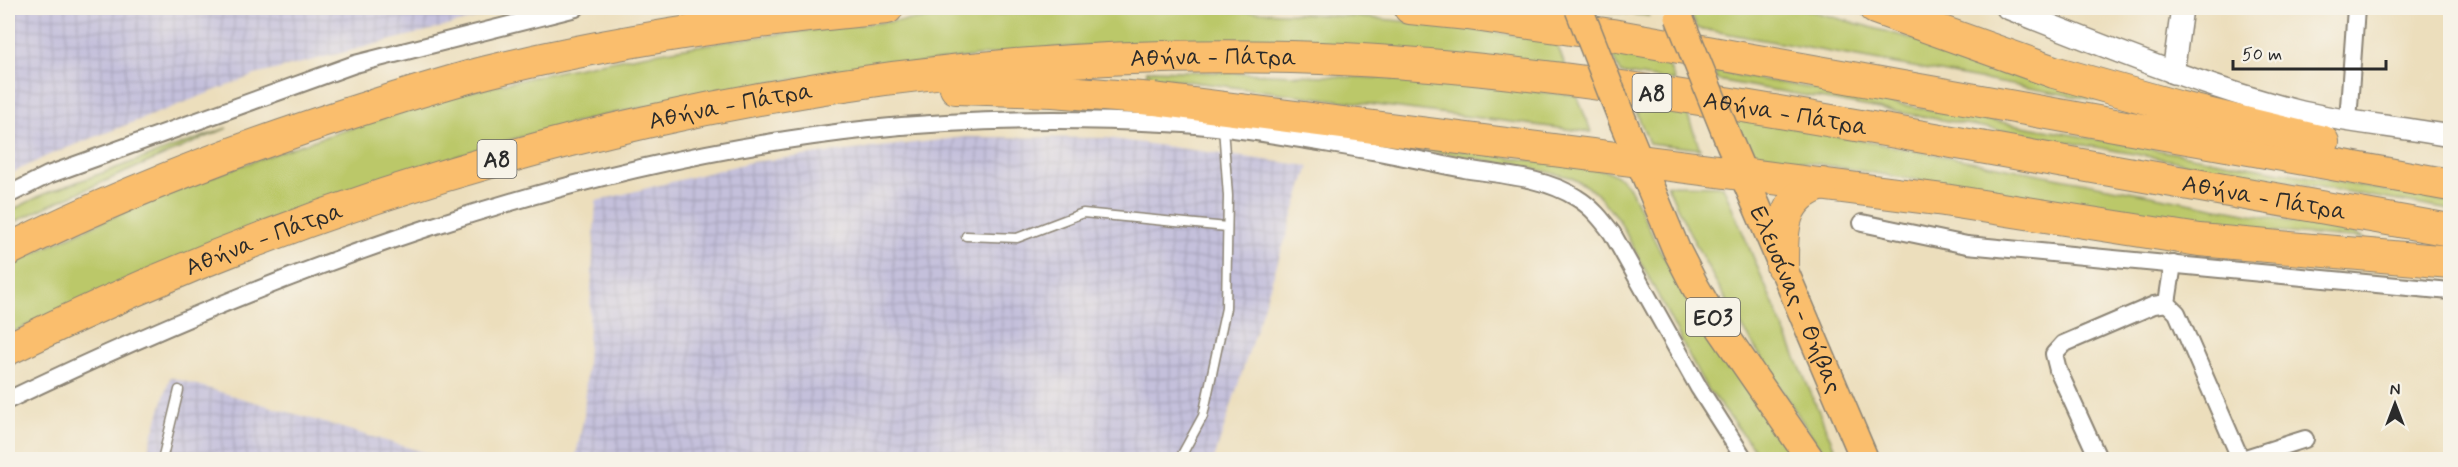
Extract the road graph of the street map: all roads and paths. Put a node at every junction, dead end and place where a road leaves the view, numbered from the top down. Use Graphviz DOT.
graph roads {
  1 [pos="576,8"];
  2 [pos="740,8"];
  3 [pos="887,8"];
  4 [pos="1410,8"];
  5 [pos="1579,8"];
  6 [pos="1875,8"];
  7 [pos="2007,8"];
  8 [pos="2182,8"];
  9 [pos="2356,8"];
  10 [pos="1677,12"];
  11 [pos="487,72"];
  12 [pos="2173,74"];
  13 [pos="844,86"];
  14 [pos="2348,121"];
  15 [pos="1223,127"];
  16 [pos="2451,136"];
  17 [pos="1639,162"];
  18 [pos="1742,173"];
  19 [pos="2451,179"];
  20 [pos="1822,184"];
  21 [pos="2451,185"];
  22 [pos="8,195"];
  23 [pos="1862,223"];
  24 [pos="1227,227"];
  25 [pos="2451,230"];
  26 [pos="966,236"];
  27 [pos="8,250"];
  28 [pos="2451,262"];
  29 [pos="2173,264"];
  30 [pos="1782,266"];
  31 [pos="2451,291"];
  32 [pos="2167,303"];
  33 [pos="8,350"];
  34 [pos="179,390"];
  35 [pos="8,400"];
  36 [pos="2305,439"];
  37 [pos="162,459"];
  38 [pos="1179,459"];
  39 [pos="1745,459"];
  40 [pos="1810,459"];
  41 [pos="1865,459"];
  42 [pos="2099,459"];
  43 [pos="2241,459"];
  1 -- 22 [label="street"];
  2 -- 11 [label="highway"];
  3 -- 11 [label="highway"];
  4 -- 21 [label="highway, Αθήνα - Πάτρα / Α8"];
  5 -- 17 [label="main road, ΕΟ3, bridge"];
  6 -- 19 [label="highway"];
  7 -- 12 [label="street"];
  8 -- 12 [label="street"];
  9 -- 14 [label="street"];
  10 -- 18 [label="main road, Ελευσίνας - Θήβας, bridge"];
  11 -- 27 [label="highway"];
  12 -- 14 [label="street"];
  13 -- 17 [label="highway"];
  13 -- 25 [label="highway, Αθήνα - Πάτρα / Α8"];
  13 -- 33 [label="highway, Αθήνα - Πάτρα / Α8"];
  14 -- 16 [label="street"];
  15 -- 24 [label="lane"];
  15 -- 35 [label="street"];
  15 -- 39 [label="street"];
  17 -- 18 [label="highway"];
  17 -- 40 [label="main road, ΕΟ3"];
  18 -- 20 [label="highway"];
  18 -- 30 [label="main road, Ελευσίνας - Θήβας"];
  20 -- 28 [label="highway"];
  20 -- 30 [label="highway"];
  23 -- 29 [label="street"];
  24 -- 26 [label="lane"];
  24 -- 38 [label="lane"];
  29 -- 31 [label="street"];
  29 -- 32 [label="street"];
  30 -- 41 [label="main road, Ελευσίνας - Θήβας"];
  32 -- 42 [label="street"];
  32 -- 43 [label="street"];
  34 -- 37 [label="lane"];
  36 -- 43 [label="street"];
}
